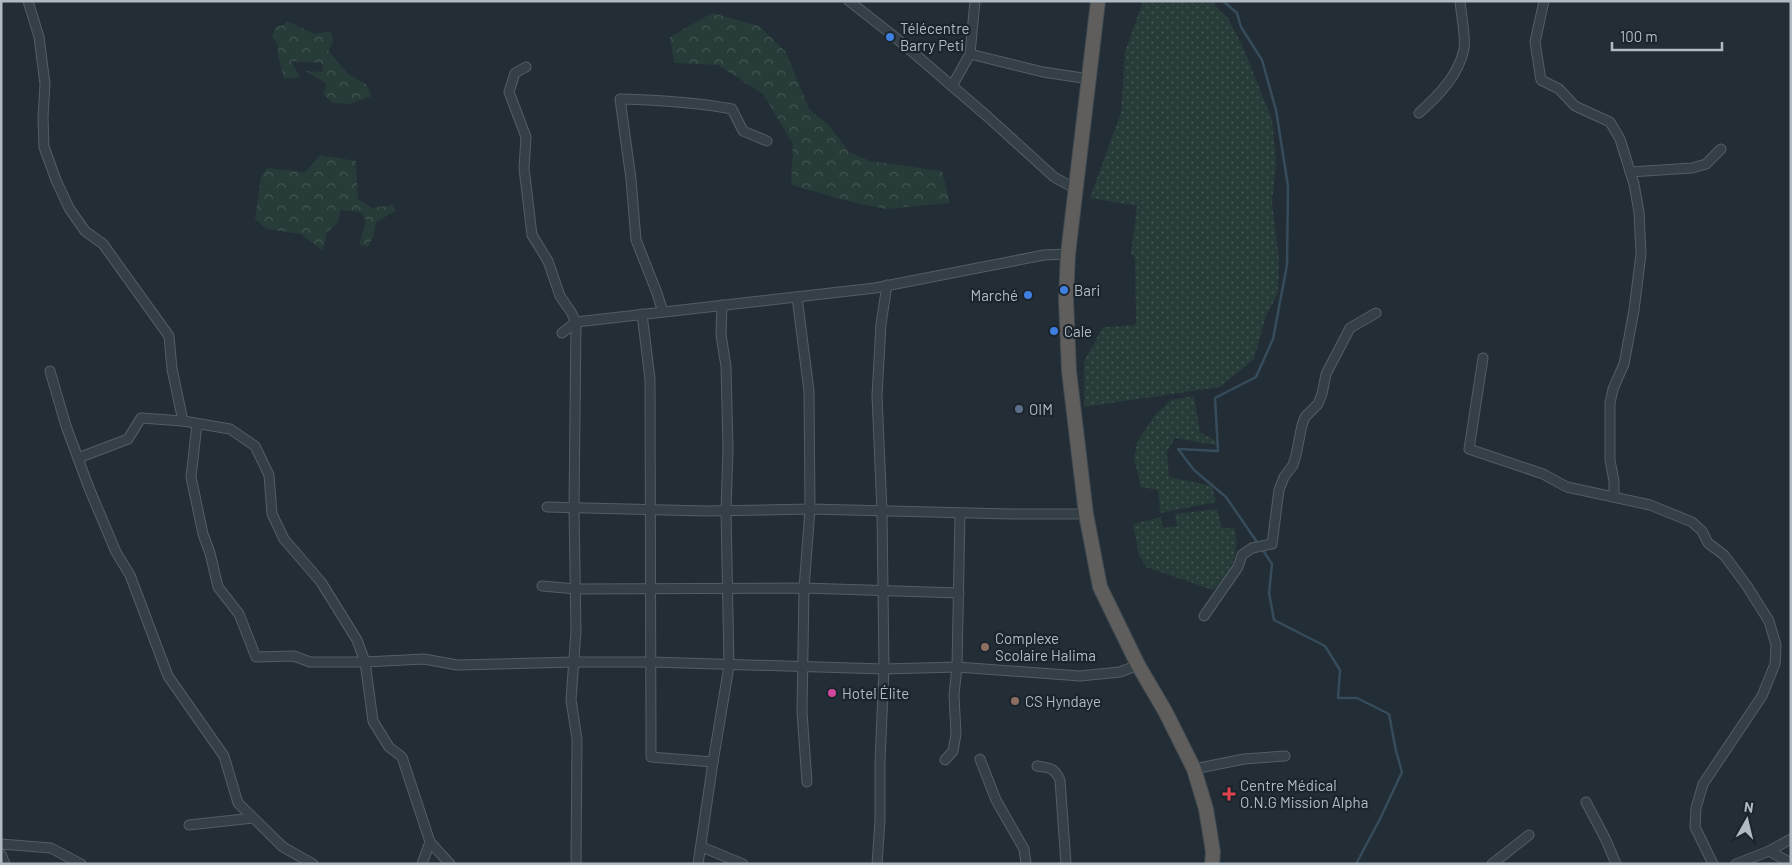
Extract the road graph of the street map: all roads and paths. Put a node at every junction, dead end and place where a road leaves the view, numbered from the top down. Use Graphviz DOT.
graph roads {
  1 [pos="28,1"];
  2 [pos="849,1"];
  3 [pos="976,1"];
  4 [pos="1098,1"];
  5 [pos="1460,1"];
  6 [pos="1544,1"];
  7 [pos="970,54"];
  8 [pos="526,67"];
  9 [pos="1089,79"];
  10 [pos="952,86"];
  11 [pos="1419,113"];
  12 [pos="767,141"];
  13 [pos="1721,149"];
  14 [pos="1630,172"];
  15 [pos="1076,188"];
  16 [pos="1068,254"];
  17 [pos="887,285"];
  18 [pos="797,296"];
  19 [pos="722,305"];
  20 [pos="663,312"];
  21 [pos="1376,313"];
  22 [pos="642,314"];
  23 [pos="576,322"];
  24 [pos="562,333"];
  25 [pos="1483,358"];
  26 [pos="50,371"];
  27 [pos="183,421"];
  28 [pos="198,424"];
  29 [pos="78,458"];
  30 [pos="1614,497"];
  31 [pos="547,508"];
  32 [pos="574,508"];
  33 [pos="810,509"];
  34 [pos="652,510"];
  35 [pos="726,510"];
  36 [pos="882,511"];
  37 [pos="960,513"];
  38 [pos="1086,514"];
  39 [pos="542,586"];
  40 [pos="728,588"];
  41 [pos="804,588"];
  42 [pos="576,589"];
  43 [pos="651,589"];
  44 [pos="883,591"];
  45 [pos="959,593"];
  46 [pos="1204,616"];
  47 [pos="365,662"];
  48 [pos="574,662"];
  49 [pos="651,662"];
  50 [pos="1138,665"];
  51 [pos="730,666"];
  52 [pos="803,666"];
  53 [pos="957,667"];
  54 [pos="884,669"];
  55 [pos="1286,756"];
  56 [pos="980,759"];
  57 [pos="945,760"];
  58 [pos="713,762"];
  59 [pos="1037,766"];
  60 [pos="1194,769"];
  61 [pos="807,782"];
  62 [pos="1586,802"];
  63 [pos="253,818"];
  64 [pos="189,824"];
  65 [pos="1528,834"];
  66 [pos="1791,839"];
  67 [pos="430,842"];
  68 [pos="1,844"];
  69 [pos="702,847"];
  70 [pos="1769,850"];
  71 [pos="1,854"];
  72 [pos="1791,863"];
  73 [pos="5,864"];
  74 [pos="81,864"];
  75 [pos="313,864"];
  76 [pos="422,864"];
  77 [pos="450,864"];
  78 [pos="576,864"];
  79 [pos="698,864"];
  80 [pos="743,864"];
  81 [pos="877,864"];
  82 [pos="1026,864"];
  83 [pos="1066,864"];
  84 [pos="1212,864"];
  85 [pos="1492,864"];
  86 [pos="1616,864"];
  87 [pos="1714,864"];
  88 [pos="1736,864"];
  1 -- 27 [label="street"];
  2 -- 10 [label="street"];
  3 -- 7 [label="street"];
  4 -- 9 [label="highway"];
  5 -- 11 [label="street"];
  6 -- 14 [label="street"];
  7 -- 9 [label="street"];
  7 -- 10 [label="street"];
  8 -- 23 [label="street"];
  9 -- 15 [label="highway"];
  10 -- 15 [label="street"];
  12 -- 20 [label="street"];
  13 -- 14 [label="street"];
  14 -- 30 [label="street"];
  15 -- 16 [label="highway"];
  16 -- 17 [label="street"];
  16 -- 38 [label="highway"];
  17 -- 18 [label="street"];
  17 -- 36 [label="street"];
  18 -- 19 [label="street"];
  18 -- 33 [label="street"];
  19 -- 20 [label="street"];
  19 -- 35 [label="street"];
  20 -- 22 [label="street"];
  21 -- 46 [label="street"];
  22 -- 23 [label="street"];
  22 -- 34 [label="street"];
  23 -- 24 [label="street"];
  23 -- 32 [label="street"];
  25 -- 30 [label="street"];
  26 -- 29 [label="street"];
  27 -- 28 [label="street"];
  27 -- 29 [label="street"];
  28 -- 47 [label="street"];
  28 -- 47 [label="street"];
  29 -- 63 [label="street"];
  30 -- 87 [label="street"];
  31 -- 32 [label="street"];
  32 -- 34 [label="street"];
  32 -- 42 [label="street"];
  33 -- 35 [label="street"];
  33 -- 36 [label="street"];
  33 -- 41 [label="street"];
  34 -- 35 [label="street"];
  34 -- 43 [label="street"];
  35 -- 40 [label="street"];
  36 -- 37 [label="street"];
  36 -- 44 [label="street"];
  37 -- 38 [label="street"];
  37 -- 45 [label="street"];
  38 -- 50 [label="highway"];
  39 -- 42 [label="street"];
  40 -- 41 [label="street"];
  40 -- 43 [label="street"];
  40 -- 51 [label="street"];
  41 -- 44 [label="street"];
  41 -- 52 [label="street"];
  42 -- 43 [label="street"];
  42 -- 48 [label="street"];
  43 -- 49 [label="street"];
  44 -- 45 [label="street"];
  44 -- 54 [label="street"];
  45 -- 53 [label="street"];
  47 -- 48 [label="street"];
  47 -- 67 [label="street"];
  48 -- 49 [label="street"];
  48 -- 78 [label="street"];
  49 -- 51 [label="street"];
  49 -- 58 [label="street"];
  50 -- 53 [label="street"];
  50 -- 60 [label="highway"];
  51 -- 52 [label="street"];
  51 -- 58 [label="street"];
  52 -- 54 [label="street"];
  52 -- 61 [label="street"];
  53 -- 54 [label="street"];
  53 -- 57 [label="street"];
  54 -- 81 [label="street"];
  55 -- 60 [label="street"];
  56 -- 82 [label="street"];
  58 -- 69 [label="street"];
  59 -- 83 [label="street"];
  60 -- 84 [label="highway"];
  62 -- 86 [label="street"];
  63 -- 64 [label="street"];
  63 -- 75 [label="street"];
  65 -- 85 [label="street"];
  66 -- 70 [label="street"];
  67 -- 76 [label="street"];
  67 -- 77 [label="street"];
  68 -- 74 [label="street"];
  69 -- 79 [label="street"];
  69 -- 80 [label="street"];
  70 -- 72 [label="street"];
  70 -- 88 [label="street"];
  71 -- 73 [label="street"];
}
